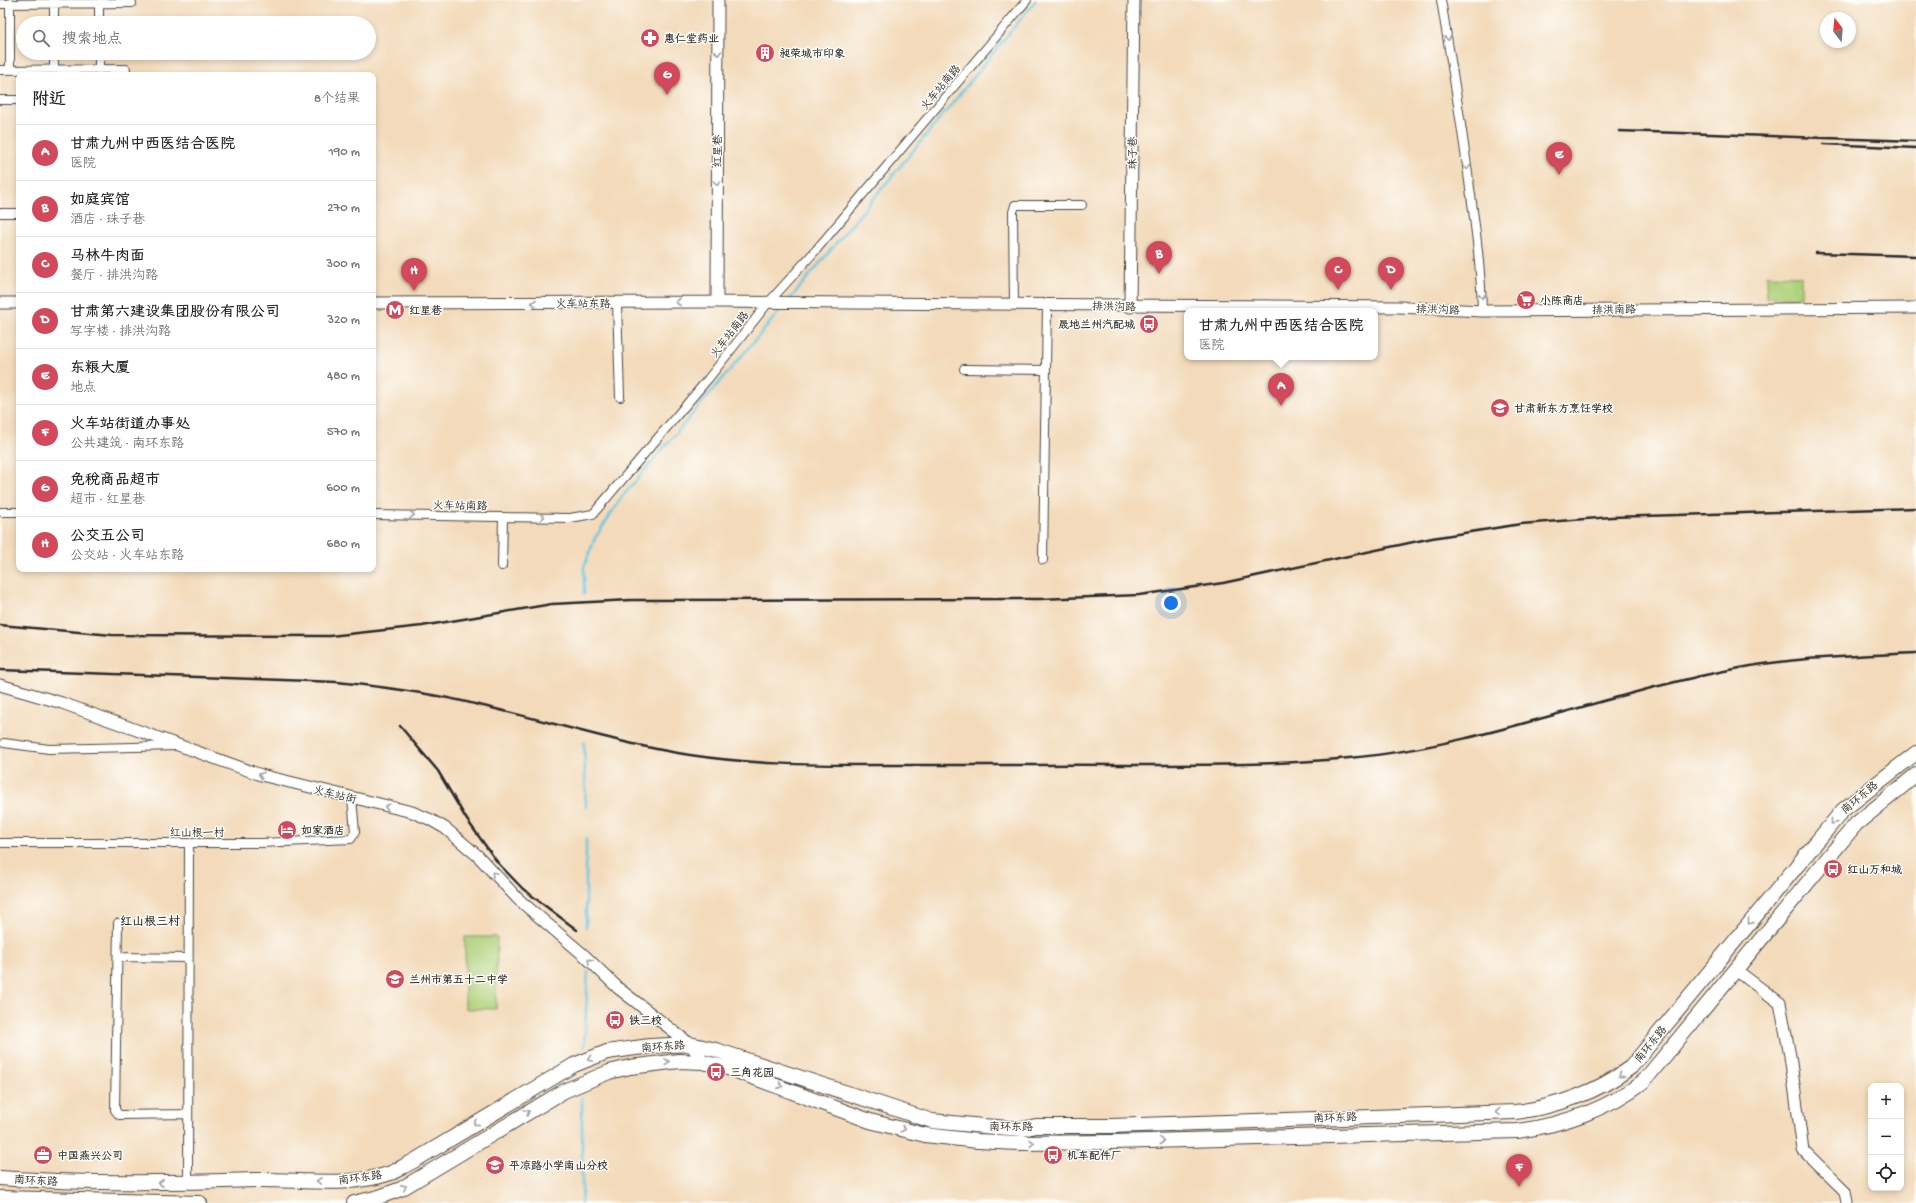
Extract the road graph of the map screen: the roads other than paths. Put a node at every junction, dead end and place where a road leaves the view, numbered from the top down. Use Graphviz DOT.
graph roads {
  1 [pos="718,0"];
  2 [pos="1027,0"];
  3 [pos="1134,0"];
  4 [pos="1441,0"];
  5 [pos="54,2"];
  6 [pos="98,3"];
  7 [pos="132,3"];
  8 [pos="0,4"];
  9 [pos="10,4"];
  10 [pos="54,16"];
  11 [pos="98,16"];
  12 [pos="54,60"];
  13 [pos="99,60"];
  14 [pos="126,69"];
  15 [pos="0,70"];
  16 [pos="10,70"];
  17 [pos="54,70"];
  18 [pos="99,70"];
  19 [pos="0,100"];
  20 [pos="16,100"];
  21 [pos="1082,205"];
  22 [pos="0,213"];
  23 [pos="16,213"];
  24 [pos="617,302"];
  25 [pos="717,302"];
  26 [pos="0,303"];
  27 [pos="16,303"];
  28 [pos="376,303"];
  29 [pos="771,303"];
  30 [pos="794,303"];
  31 [pos="1014,306"];
  32 [pos="1047,306"];
  33 [pos="1130,307"];
  34 [pos="1916,308"];
  35 [pos="1482,311"];
  36 [pos="964,369"];
  37 [pos="1046,370"];
  38 [pos="620,397"];
  39 [pos="0,512"];
  40 [pos="16,512"];
  41 [pos="376,515"];
  42 [pos="503,517"];
  43 [pos="1042,560"];
  44 [pos="502,566"];
  45 [pos="0,685"];
  46 [pos="4,743"];
  47 [pos="181,746"];
  48 [pos="1916,752"];
  49 [pos="1916,775"];
  50 [pos="352,798"];
  51 [pos="0,843"];
  52 [pos="189,843"];
  53 [pos="118,923"];
  54 [pos="118,957"];
  55 [pos="188,958"];
  56 [pos="1736,970"];
  57 [pos="690,1044"];
  58 [pos="703,1062"];
  59 [pos="188,1114"];
  60 [pos="0,1178"];
  61 [pos="188,1183"];
  62 [pos="0,1198"];
  63 [pos="195,1203"];
  64 [pos="200,1203"];
  65 [pos="354,1203"];
  66 [pos="1847,1203"];
  1 -- 25 [label="main road, 红星巷, one-way"];
  2 -- 29 [label="street, 火车站南路"];
  3 -- 33 [label="main road, 珠子巷"];
  4 -- 35 [label="street, one-way"];
  5 -- 6 [label="street"];
  5 -- 9 [label="street"];
  5 -- 10 [label="street"];
  6 -- 7 [label="street"];
  6 -- 11 [label="street"];
  8 -- 9 [label="street"];
  9 -- 16 [label="street"];
  12 -- 17 [label="street"];
  13 -- 18 [label="street"];
  14 -- 18 [label="street"];
  15 -- 16 [label="street"];
  16 -- 17 [label="street"];
  17 -- 18 [label="street"];
  19 -- 20 [label="street"];
  21 -- 31 [label="street"];
  22 -- 23 [label="street"];
  25 -- 24 [label="main road, 火车站东路, one-way"];
  24 -- 28 [label="main road, 火车站东路, one-way"];
  24 -- 38 [label="street"];
  25 -- 29 [label="main road, 火车站东路"];
  26 -- 27 [label="main road"];
  29 -- 30 [label="main road, 火车站东路"];
  42 -- 29 [label="street, 火车站南路, one-way"];
  30 -- 31 [label="main road, 排洪沟路"];
  31 -- 32 [label="main road, 排洪沟路"];
  32 -- 33 [label="main road, 排洪沟路"];
  32 -- 37 [label="street"];
  33 -- 35 [label="main road, 排洪沟路"];
  34 -- 35 [label="main road, 排洪南路"];
  36 -- 37 [label="street"];
  37 -- 43 [label="street"];
  39 -- 40 [label="street"];
  41 -- 42 [label="street, 火车站南路, one-way"];
  42 -- 44 [label="street"];
  45 -- 47 [label="main road, 火车站街"];
  46 -- 47 [label="street"];
  50 -- 47 [label="main road, 火车站街, one-way"];
  48 -- 57 [label="highway, 南环东路, one-way"];
  49 -- 56 [label="highway, 南环东路"];
  50 -- 52 [label="street, 红山根一村"];
  57 -- 50 [label="main road, 火车站街, one-way"];
  51 -- 52 [label="street, 红山根一村"];
  52 -- 55 [label="street"];
  53 -- 54 [label="street"];
  54 -- 55 [label="street"];
  54 -- 59 [label="street"];
  55 -- 59 [label="street"];
  58 -- 56 [label="highway, 南环东路, one-way"];
  56 -- 66 [label="main road"];
  57 -- 58 [label="main road, 火车站街"];
  57 -- 61 [label="highway, 南环东路, one-way"];
  65 -- 58 [label="highway, 南环东路, one-way"];
  59 -- 61 [label="street"];
  61 -- 60 [label="highway, 南环东路, one-way"];
  62 -- 63 [label="highway, 南环东路"];
  63 -- 64 [label="highway, 南环东路"];
}
